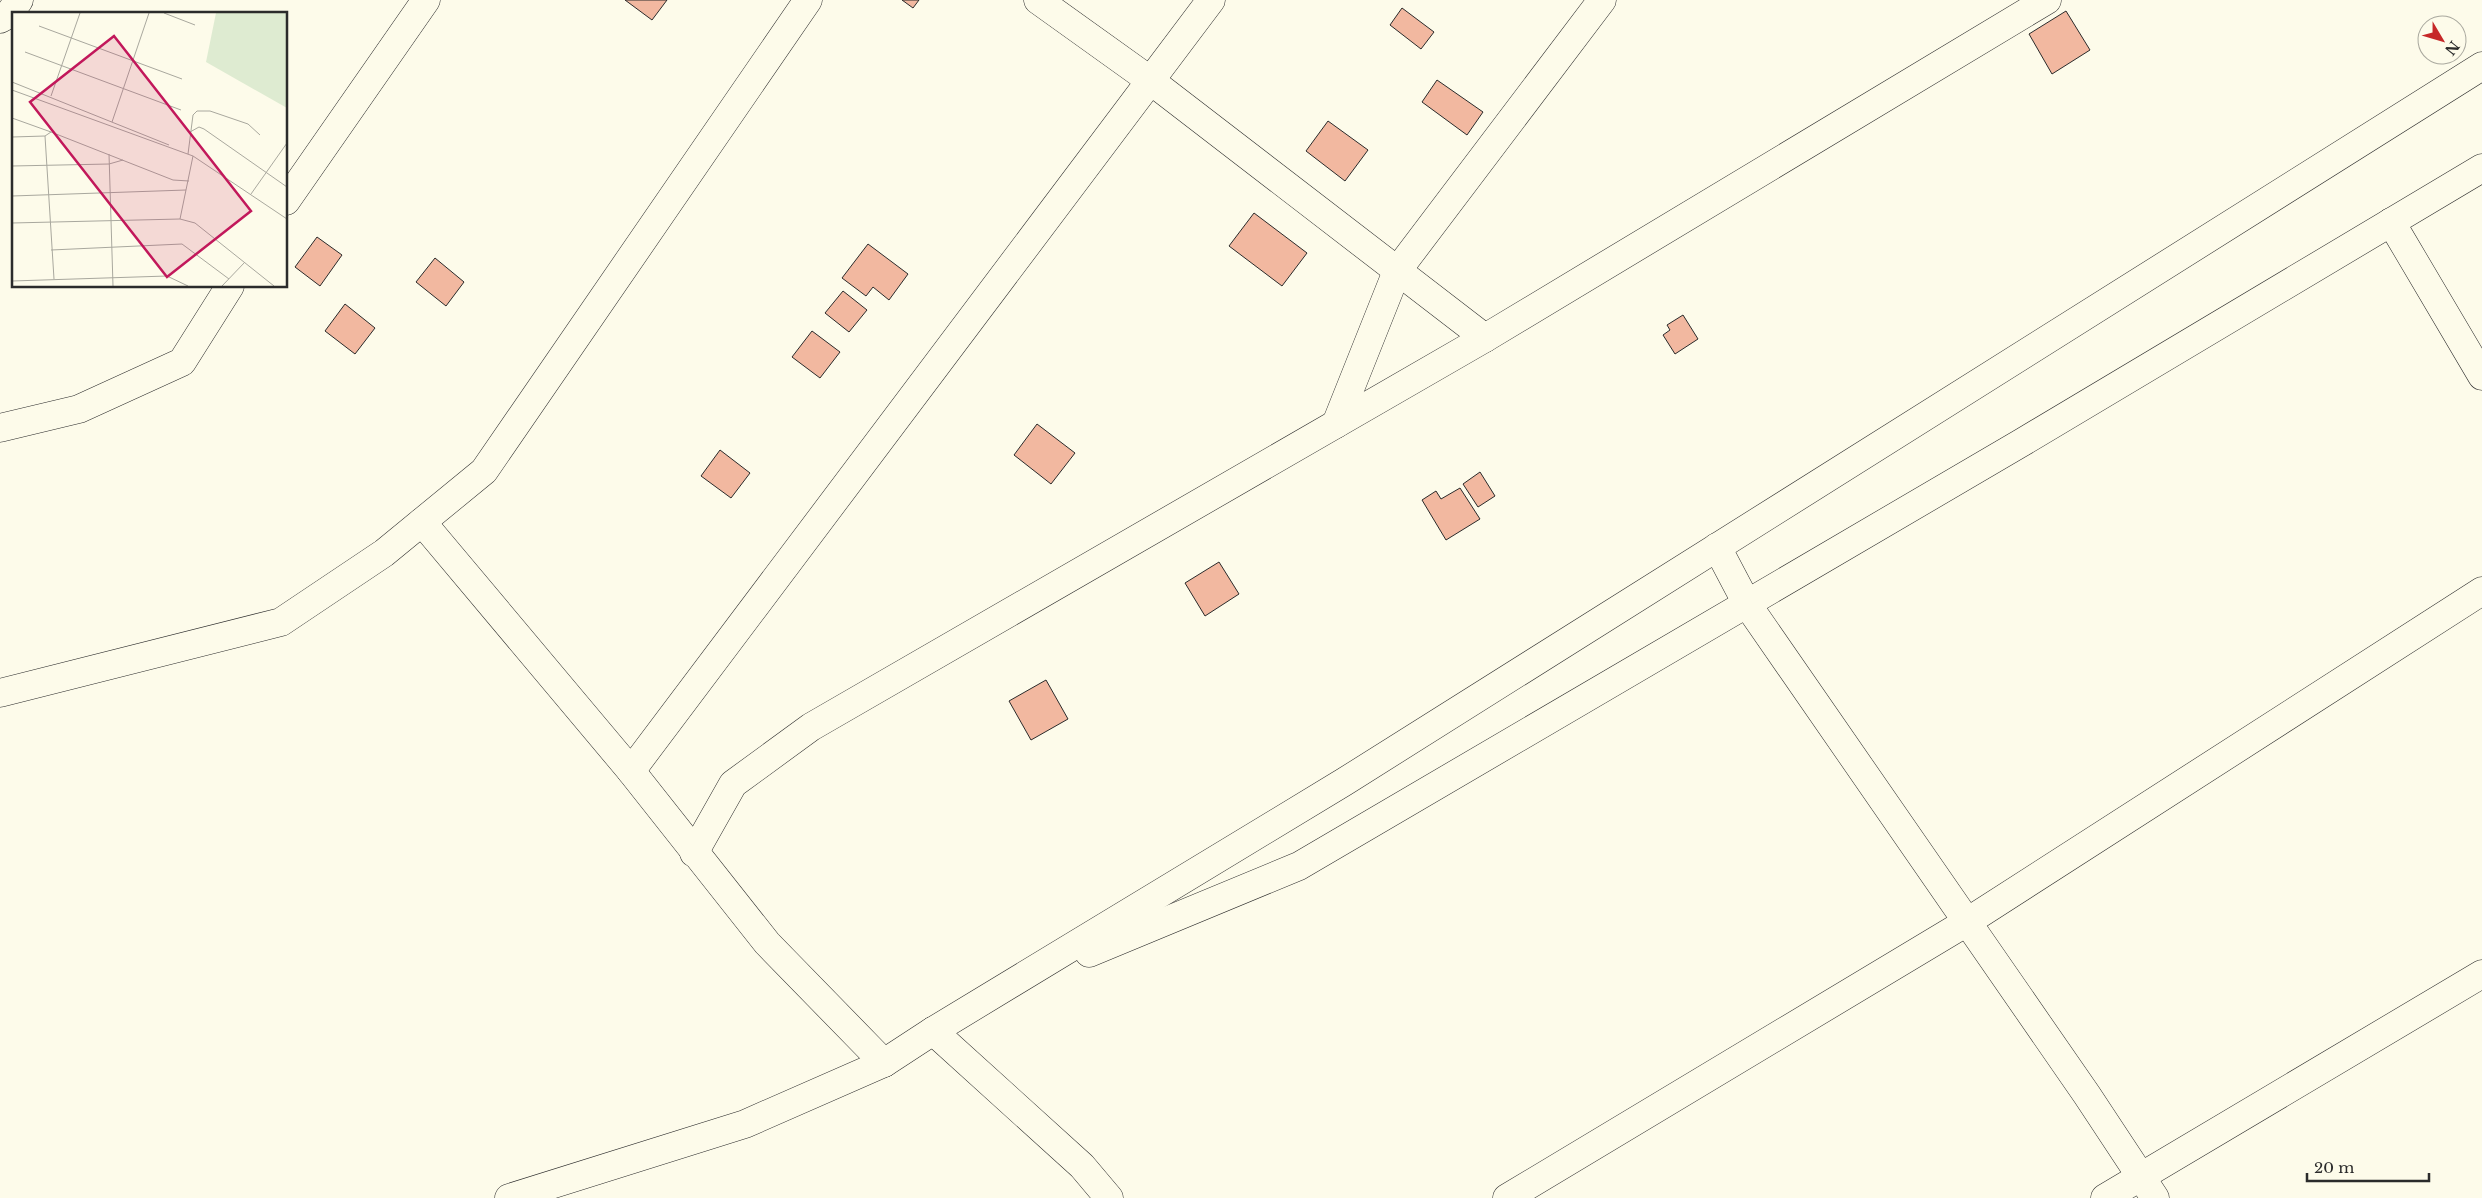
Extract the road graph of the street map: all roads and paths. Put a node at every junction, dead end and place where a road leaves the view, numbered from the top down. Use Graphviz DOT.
graph roads {
  1 [pos="19,0"];
  2 [pos="426,0"];
  3 [pos="808,0"];
  4 [pos="1038,0"];
  5 [pos="1211,0"];
  6 [pos="1602,0"];
  7 [pos="2047,0"];
  8 [pos="0,19"];
  9 [pos="2482,66"];
  10 [pos="1151,82"];
  11 [pos="2482,168"];
  12 [pos="288,198"];
  13 [pos="2392,222"];
  14 [pos="1397,271"];
  15 [pos="229,288"];
  16 [pos="1485,338"];
  17 [pos="2482,376"];
  18 [pos="1336,424"];
  19 [pos="0,428"];
  20 [pos="422,522"];
  21 [pos="1717,547"];
  22 [pos="2482,591"];
  23 [pos="1747,604"];
  24 [pos="0,693"];
  25 [pos="631,771"];
  26 [pos="694,853"];
  27 [pos="1967,922"];
  28 [pos="2482,974"];
  29 [pos="1009,986"];
  30 [pos="934,1031"];
  31 [pos="884,1063"];
  32 [pos="2140,1176"];
  33 [pos="509,1198"];
  34 [pos="1109,1198"];
  35 [pos="1507,1198"];
  36 [pos="2105,1198"];
  37 [pos="2155,1198"];
  1 -- 8 [label="street"];
  2 -- 12 [label="street"];
  3 -- 20 [label="street"];
  4 -- 10 [label="street"];
  5 -- 10 [label="street"];
  6 -- 14 [label="street"];
  7 -- 16 [label="street"];
  9 -- 21 [label="street"];
  10 -- 14 [label="street"];
  10 -- 25 [label="street"];
  11 -- 13 [label="street"];
  13 -- 17 [label="street"];
  13 -- 23 [label="street"];
  14 -- 16 [label="street"];
  14 -- 18 [label="street"];
  15 -- 19 [label="street"];
  16 -- 18 [label="street"];
  18 -- 26 [label="street"];
  20 -- 24 [label="street"];
  20 -- 25 [label="street"];
  21 -- 23 [label="street"];
  21 -- 29 [label="street"];
  22 -- 27 [label="street"];
  23 -- 27 [label="street"];
  23 -- 29 [label="street"];
  25 -- 26 [label="street"];
  26 -- 31 [label="street"];
  27 -- 32 [label="street"];
  27 -- 35 [label="street"];
  28 -- 32 [label="street"];
  29 -- 30 [label="street"];
  30 -- 31 [label="street"];
  30 -- 34 [label="street"];
  31 -- 33 [label="street"];
  32 -- 36 [label="street"];
  32 -- 37 [label="street"];
}
